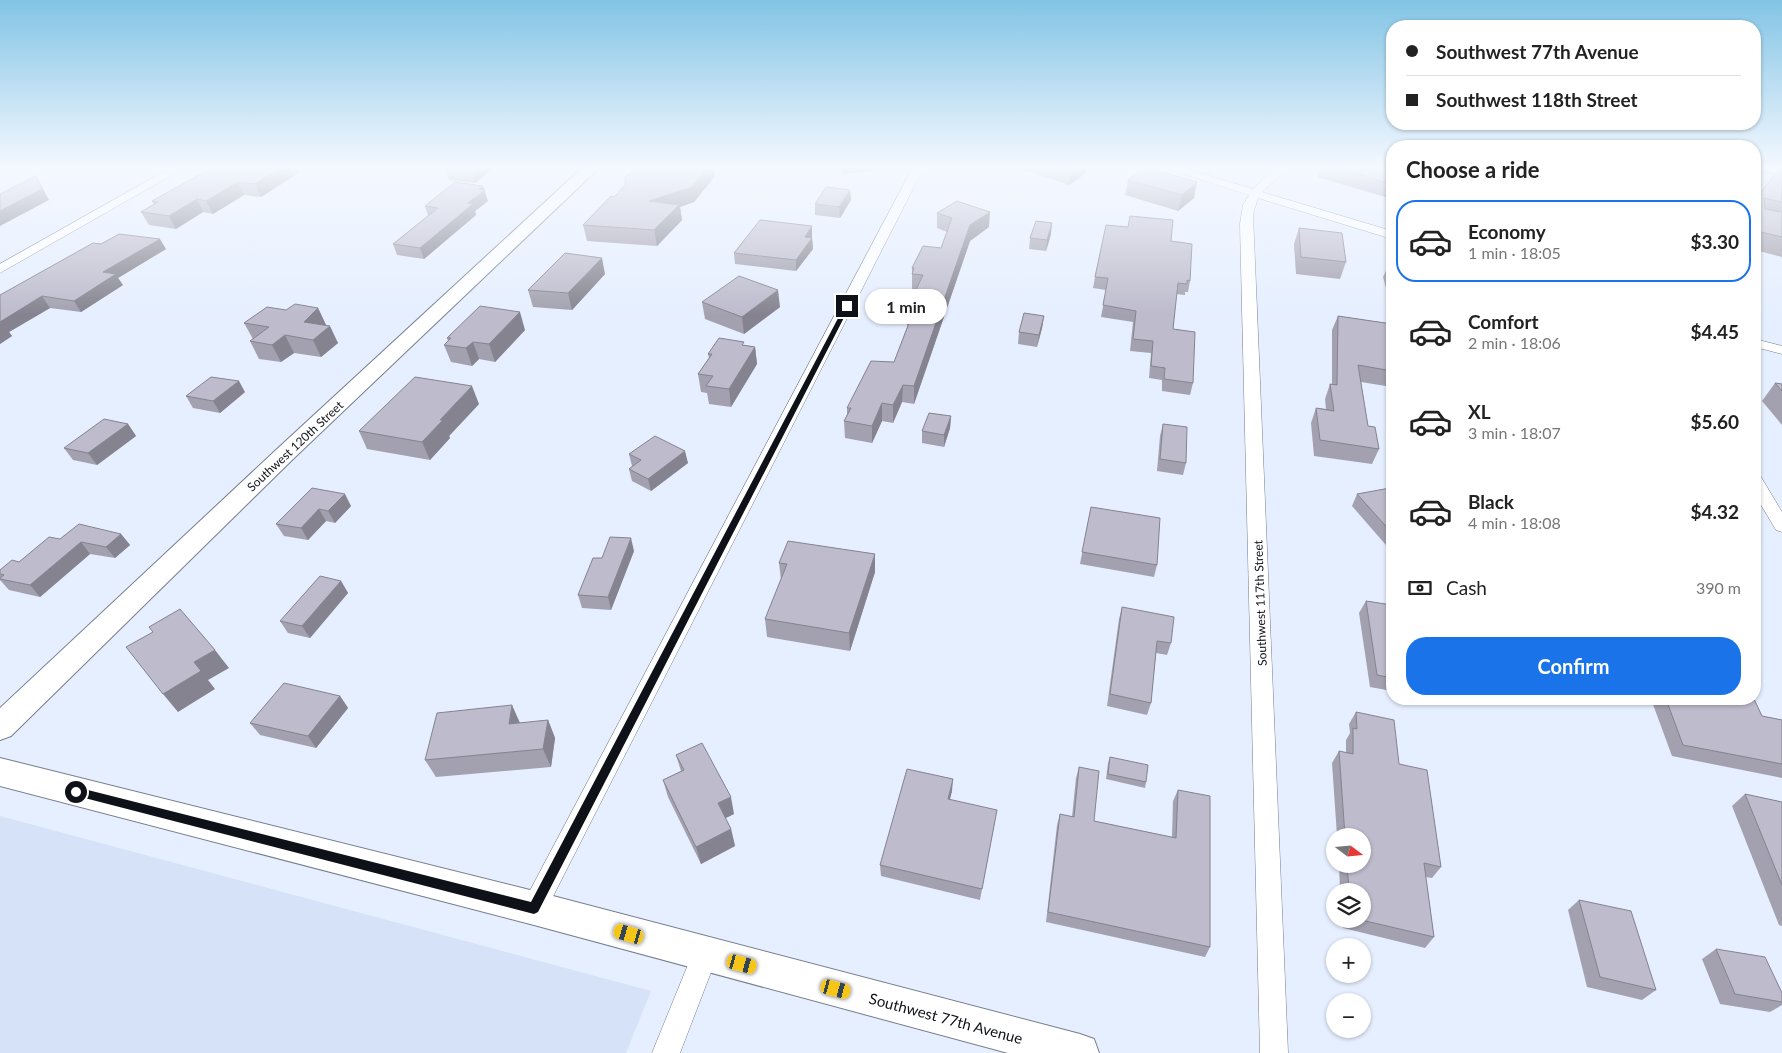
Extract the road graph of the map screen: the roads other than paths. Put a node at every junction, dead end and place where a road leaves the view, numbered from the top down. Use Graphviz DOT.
graph roads {
  1 [pos="94,216"];
  2 [pos="540,216"];
  3 [pos="893,216"];
  4 [pos="1247,216"];
  5 [pos="1329,216"];
  6 [pos="1386,233"];
  7 [pos="0,269"];
  8 [pos="1761,345"];
  9 [pos="1782,350"];
  10 [pos="1761,491"];
  11 [pos="1782,526"];
  12 [pos="0,727"];
  13 [pos="0,772"];
  14 [pos="534,908"];
  15 [pos="704,954"];
  16 [pos="666,1053"];
  17 [pos="1080,1053"];
  18 [pos="1274,1053"];
  1 -- 7 [label="street"];
  2 -- 12 [label="street, Southwest 120th Street"];
  3 -- 14 [label="street"];
  4 -- 18 [label="street, Southwest 117th Street"];
  5 -- 6 [label="street"];
  8 -- 9 [label="street"];
  10 -- 11 [label="street"];
  13 -- 14 [label="street, Southwest 77th Avenue"];
  14 -- 15 [label="street, Southwest 77th Avenue"];
  15 -- 16 [label="street"];
  15 -- 17 [label="street, Southwest 77th Avenue"];
}
